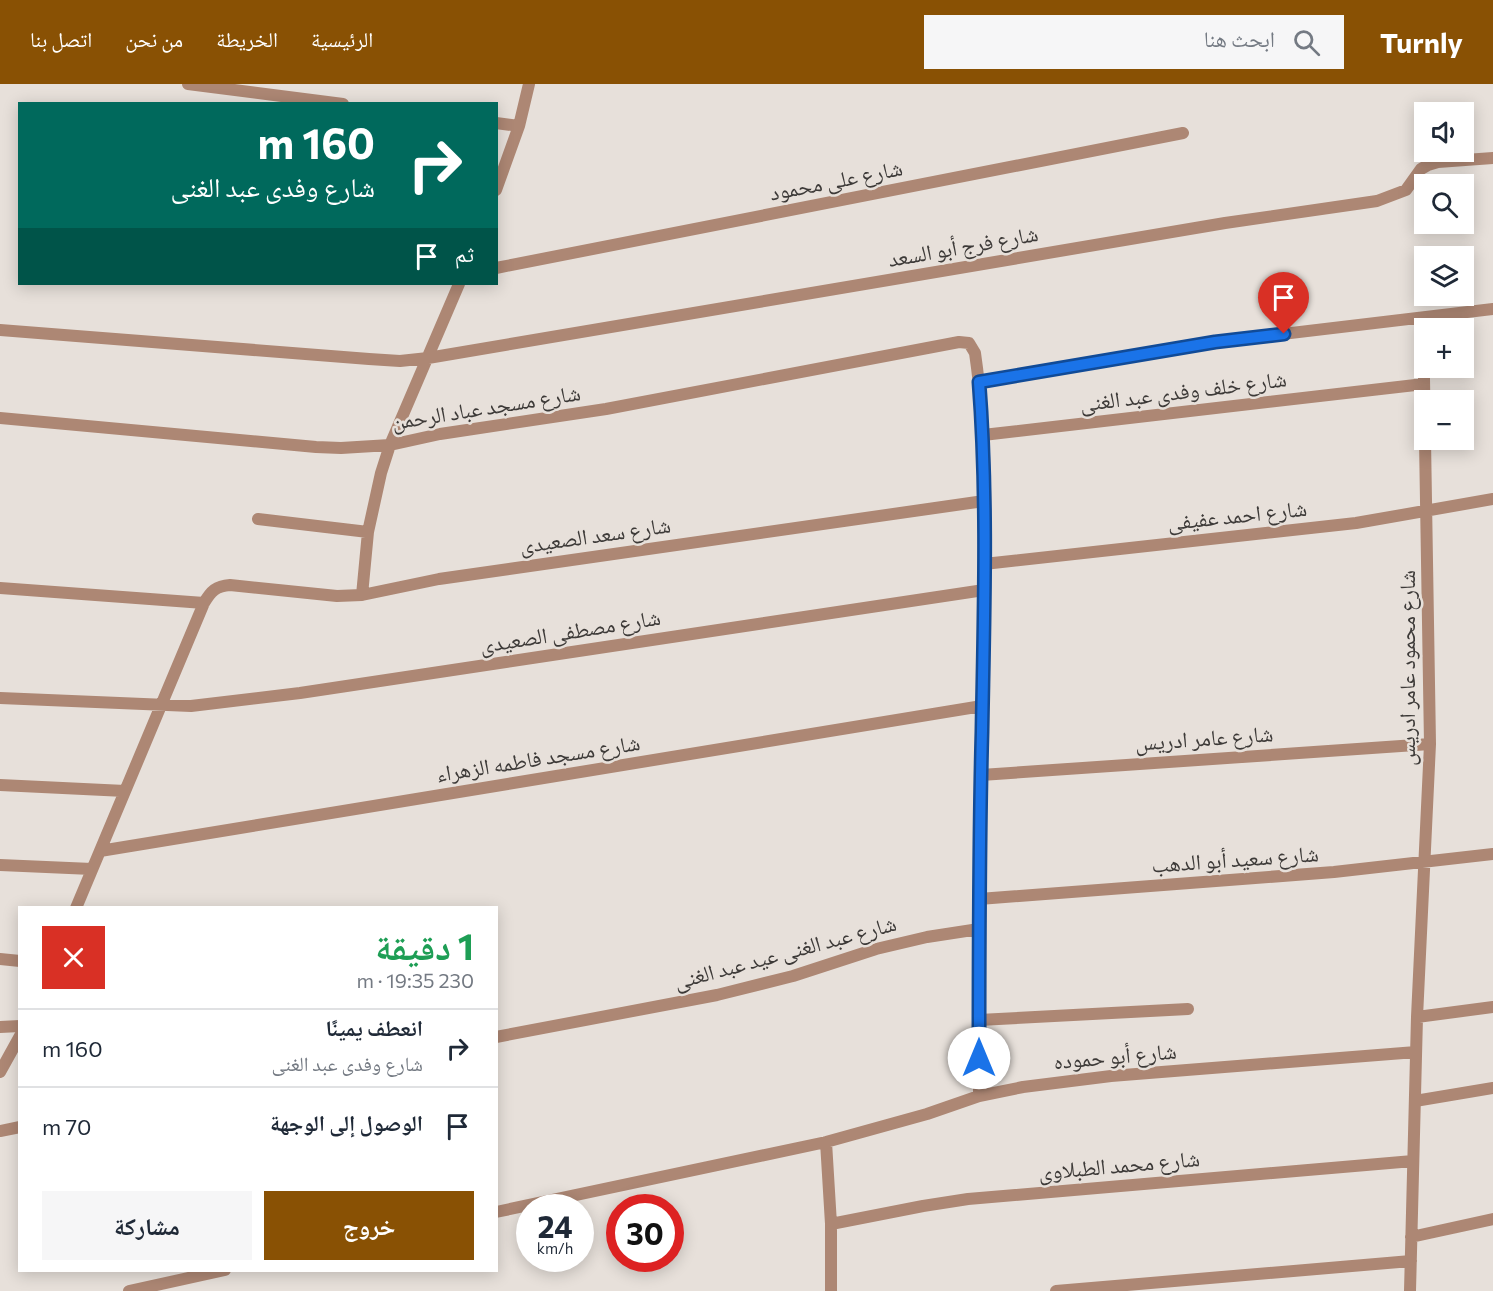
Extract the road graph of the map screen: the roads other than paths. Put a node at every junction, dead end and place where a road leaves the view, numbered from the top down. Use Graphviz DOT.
graph roads {
  1 [pos="188,84"];
  2 [pos="529,84"];
  3 [pos="328,102"];
  4 [pos="498,123"];
  5 [pos="519,126"];
  6 [pos="1183,133"];
  7 [pos="1493,158"];
  8 [pos="498,184"];
  9 [pos="498,268"];
  10 [pos="459,285"];
  11 [pos="1493,309"];
  12 [pos="1423,318"];
  13 [pos="1414,319"];
  14 [pos="0,330"];
  15 [pos="428,358"];
  16 [pos="1424,378"];
  17 [pos="979,382"];
  18 [pos="1424,384"];
  19 [pos="0,418"];
  20 [pos="983,435"];
  21 [pos="390,445"];
  22 [pos="1493,499"];
  23 [pos="984,501"];
  24 [pos="1427,511"];
  25 [pos="258,519"];
  26 [pos="368,532"];
  27 [pos="984,564"];
  28 [pos="0,588"];
  29 [pos="984,590"];
  30 [pos="362,595"];
  31 [pos="204,603"];
  32 [pos="0,698"];
  33 [pos="160,706"];
  34 [pos="982,706"];
  35 [pos="1430,744"];
  36 [pos="981,775"];
  37 [pos="0,785"];
  38 [pos="125,791"];
  39 [pos="100,851"];
  40 [pos="1493,854"];
  41 [pos="1425,862"];
  42 [pos="0,865"];
  43 [pos="92,869"];
  44 [pos="979,899"];
  45 [pos="77,906"];
  46 [pos="979,929"];
  47 [pos="0,959"];
  48 [pos="18,961"];
  49 [pos="1493,1007"];
  50 [pos="1188,1009"];
  51 [pos="1417,1017"];
  52 [pos="979,1020"];
  53 [pos="18,1026"];
  54 [pos="0,1027"];
  55 [pos="498,1037"];
  56 [pos="18,1042"];
  57 [pos="1416,1052"];
  58 [pos="0,1072"];
  59 [pos="1493,1088"];
  60 [pos="979,1096"];
  61 [pos="1415,1101"];
  62 [pos="18,1127"];
  63 [pos="0,1131"];
  64 [pos="826,1142"];
  65 [pos="1413,1161"];
  66 [pos="498,1212"];
  67 [pos="1493,1219"];
  68 [pos="831,1224"];
  69 [pos="1412,1238"];
  70 [pos="1411,1261"];
  71 [pos="216,1272"];
  72 [pos="129,1291"];
  73 [pos="831,1291"];
  74 [pos="1056,1291"];
  75 [pos="1410,1291"];
  1 -- 3 [label="street"];
  2 -- 5 [label="street"];
  4 -- 5 [label="street"];
  5 -- 8 [label="street"];
  6 -- 9 [label="street, شارع على محمود"];
  7 -- 15 [label="street, شارع فرج أبو السعد"];
  10 -- 15 [label="street"];
  11 -- 12 [label="street"];
  13 -- 17 [label="street"];
  14 -- 15 [label="street"];
  15 -- 21 [label="street"];
  16 -- 18 [label="street, شارع محمود عامر ادريس"];
  17 -- 20 [label="street"];
  17 -- 21 [label="street, شارع مسجد عباد الرحمن"];
  18 -- 20 [label="street, شارع خلف وفدى عبد الغنى"];
  18 -- 24 [label="street, شارع محمود عامر ادريس"];
  19 -- 21 [label="street, شارع مسجد عباد الرحمن"];
  20 -- 23 [label="street"];
  21 -- 26 [label="street"];
  22 -- 24 [label="street, شارع احمد عفيفى"];
  23 -- 27 [label="street"];
  23 -- 30 [label="street, شارع سعد الصعيدى"];
  24 -- 27 [label="street, شارع احمد عفيفى"];
  24 -- 35 [label="street, شارع محمود عامر ادريس"];
  25 -- 26 [label="street"];
  26 -- 30 [label="street"];
  27 -- 29 [label="street"];
  28 -- 31 [label="street"];
  29 -- 33 [label="street, شارع مصطفى الصعيدى"];
  29 -- 34 [label="street"];
  30 -- 31 [label="street, شارع سعد الصعيدى"];
  31 -- 33 [label="street"];
  32 -- 33 [label="street, شارع مصطفى الصعيدى"];
  33 -- 38 [label="street"];
  34 -- 36 [label="street"];
  34 -- 39 [label="street, شارع مسجد فاطمه الزهراء"];
  35 -- 36 [label="street, شارع عامر ادريس"];
  35 -- 41 [label="street, شارع محمود عامر ادريس"];
  36 -- 44 [label="street"];
  37 -- 38 [label="street"];
  38 -- 39 [label="street"];
  39 -- 43 [label="street"];
  40 -- 41 [label="street, شارع سعيد أبو الدهب"];
  41 -- 44 [label="street, شارع سعيد أبو الدهب"];
  41 -- 51 [label="street, شارع محمود عامر ادريس"];
  42 -- 43 [label="street"];
  43 -- 45 [label="street"];
  44 -- 46 [label="street"];
  46 -- 52 [label="street"];
  46 -- 55 [label="street, شارع عبد الغنى عيد عبد الغنى"];
  47 -- 48 [label="street"];
  49 -- 51 [label="street"];
  50 -- 52 [label="street"];
  51 -- 57 [label="street, شارع محمود عامر ادريس"];
  52 -- 60 [label="street"];
  53 -- 54 [label="street"];
  56 -- 58 [label="street"];
  57 -- 60 [label="street, شارع أبو حموده"];
  57 -- 61 [label="street, شارع محمود عامر ادريس"];
  59 -- 61 [label="street"];
  60 -- 64 [label="street, شارع أبو حموده"];
  61 -- 65 [label="street, شارع محمود عامر ادريس"];
  62 -- 63 [label="street"];
  64 -- 66 [label="street, شارع أبو حموده"];
  64 -- 68 [label="street"];
  65 -- 68 [label="street, شارع محمد الطبلاوى"];
  65 -- 69 [label="street, شارع محمود عامر ادريس"];
  67 -- 69 [label="street"];
  68 -- 73 [label="street"];
  69 -- 70 [label="street, شارع محمود عامر ادريس"];
  70 -- 74 [label="street"];
  70 -- 75 [label="street, شارع محمود عامر ادريس"];
  71 -- 72 [label="street"];
}
